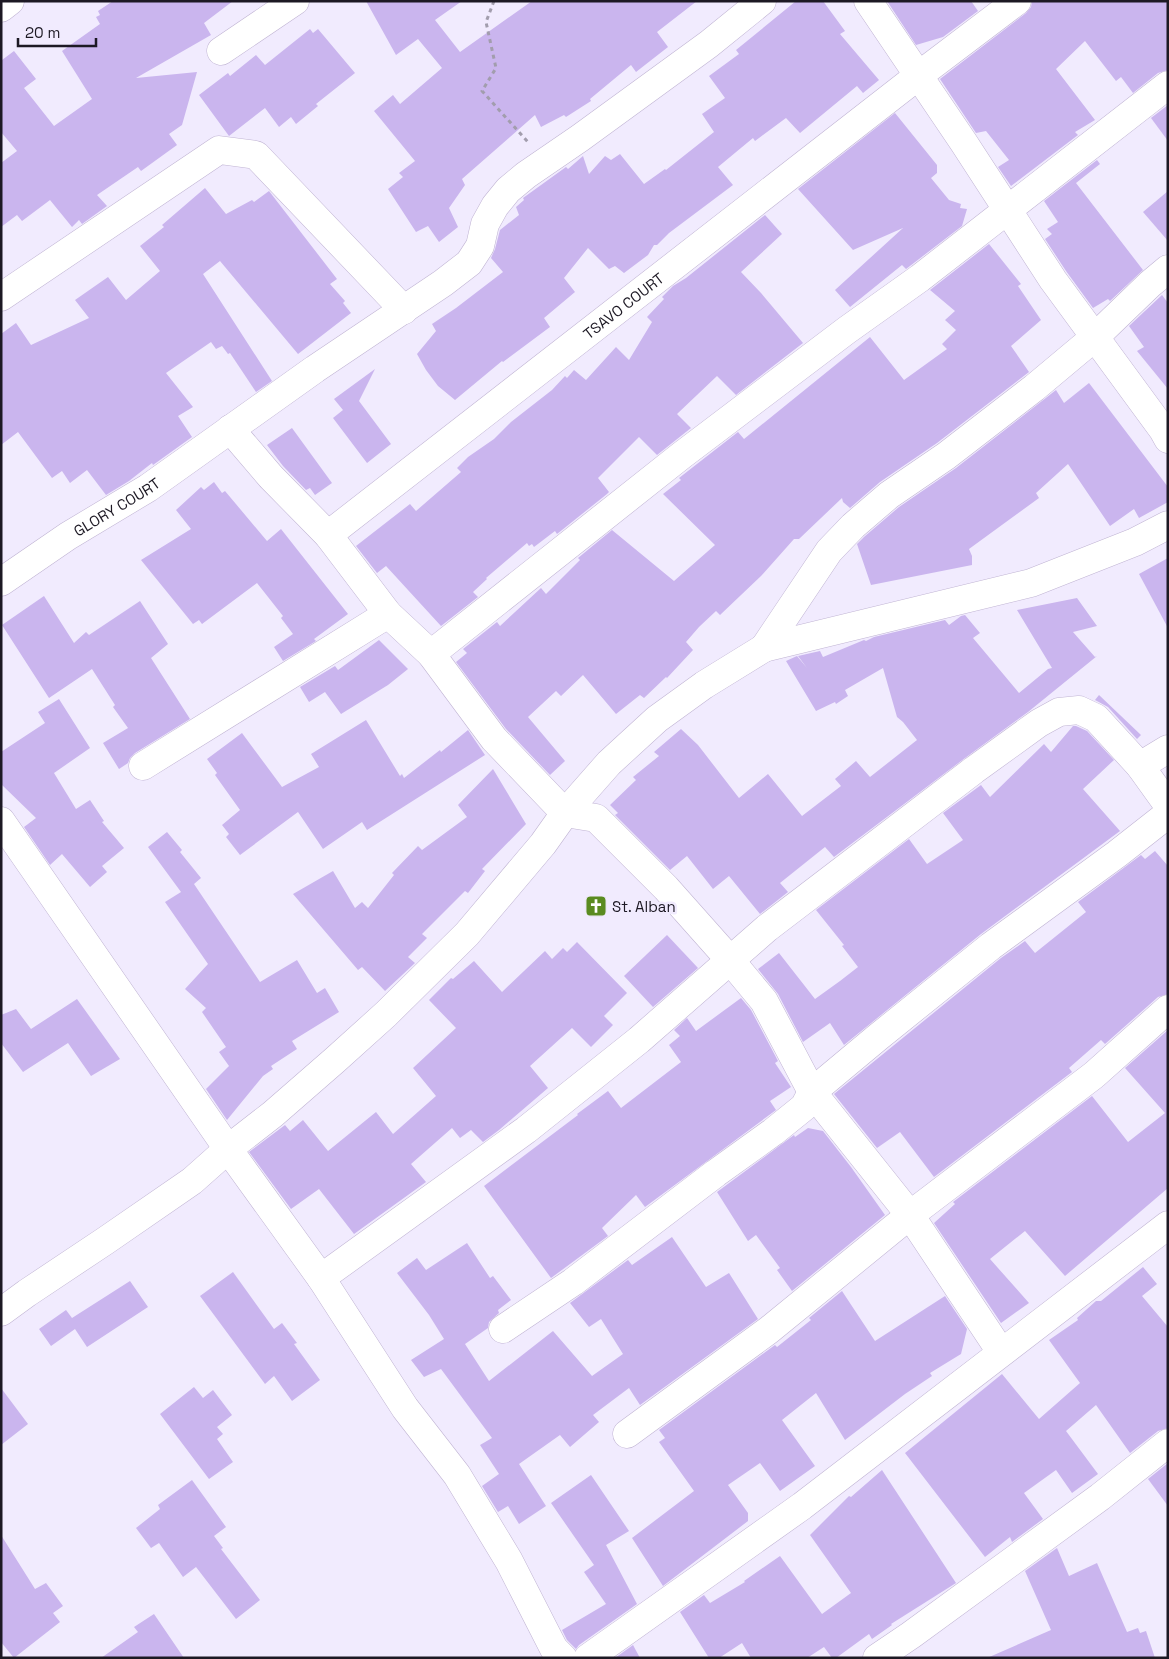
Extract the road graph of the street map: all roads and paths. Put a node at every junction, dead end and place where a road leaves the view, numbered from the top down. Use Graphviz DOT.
graph roads {
  1 [pos="10,1"];
  2 [pos="295,1"];
  3 [pos="494,1"];
  4 [pos="762,1"];
  5 [pos="868,1"];
  6 [pos="1017,1"];
  7 [pos="1,8"];
  8 [pos="221,51"];
  9 [pos="918,76"];
  10 [pos="1168,85"];
  11 [pos="530,144"];
  12 [pos="1008,210"];
  13 [pos="1168,269"];
  14 [pos="1,297"];
  15 [pos="404,310"];
  16 [pos="1094,337"];
  17 [pos="230,429"];
  18 [pos="1168,439"];
  19 [pos="1168,525"];
  20 [pos="328,535"];
  21 [pos="1,582"];
  22 [pos="388,614"];
  23 [pos="764,648"];
  24 [pos="431,654"];
  25 [pos="1168,749"];
  26 [pos="143,766"];
  27 [pos="1140,766"];
  28 [pos="1168,806"];
  29 [pos="565,813"];
  30 [pos="1168,814"];
  31 [pos="1,821"];
  32 [pos="730,960"];
  33 [pos="1168,1009"];
  34 [pos="812,1092"];
  35 [pos="228,1149"];
  36 [pos="910,1214"];
  37 [pos="1168,1225"];
  38 [pos="321,1278"];
  39 [pos="1,1312"];
  40 [pos="504,1329"];
  41 [pos="1001,1352"];
  42 [pos="627,1434"];
  43 [pos="1168,1443"];
  44 [pos="563,1658"];
  45 [pos="588,1658"];
  46 [pos="877,1658"];
  1 -- 7 [label="street"];
  2 -- 8 [label="street"];
  3 -- 11 [label="path"];
  4 -- 15 [label="street, GLORY COURT"];
  5 -- 9 [label="street"];
  6 -- 9 [label="street, TSAVO COURT"];
  9 -- 12 [label="street"];
  9 -- 20 [label="street, TSAVO COURT"];
  10 -- 12 [label="street"];
  12 -- 16 [label="street"];
  12 -- 24 [label="street"];
  13 -- 16 [label="street"];
  14 -- 15 [label="street"];
  15 -- 17 [label="street, GLORY COURT"];
  16 -- 18 [label="street"];
  16 -- 23 [label="street"];
  17 -- 20 [label="street"];
  17 -- 21 [label="street, GLORY COURT"];
  19 -- 23 [label="street"];
  20 -- 22 [label="street"];
  22 -- 24 [label="street"];
  22 -- 26 [label="street"];
  23 -- 29 [label="street"];
  24 -- 29 [label="street"];
  25 -- 27 [label="street"];
  27 -- 28 [label="street"];
  27 -- 32 [label="street"];
  29 -- 32 [label="street"];
  29 -- 35 [label="street"];
  30 -- 34 [label="street"];
  31 -- 35 [label="street"];
  32 -- 34 [label="street"];
  32 -- 38 [label="street"];
  33 -- 36 [label="street"];
  34 -- 36 [label="street"];
  34 -- 40 [label="street"];
  35 -- 38 [label="street"];
  35 -- 39 [label="street"];
  36 -- 41 [label="street"];
  36 -- 42 [label="street"];
  37 -- 41 [label="street"];
  38 -- 44 [label="street"];
  41 -- 45 [label="street"];
  43 -- 46 [label="street"];
}
